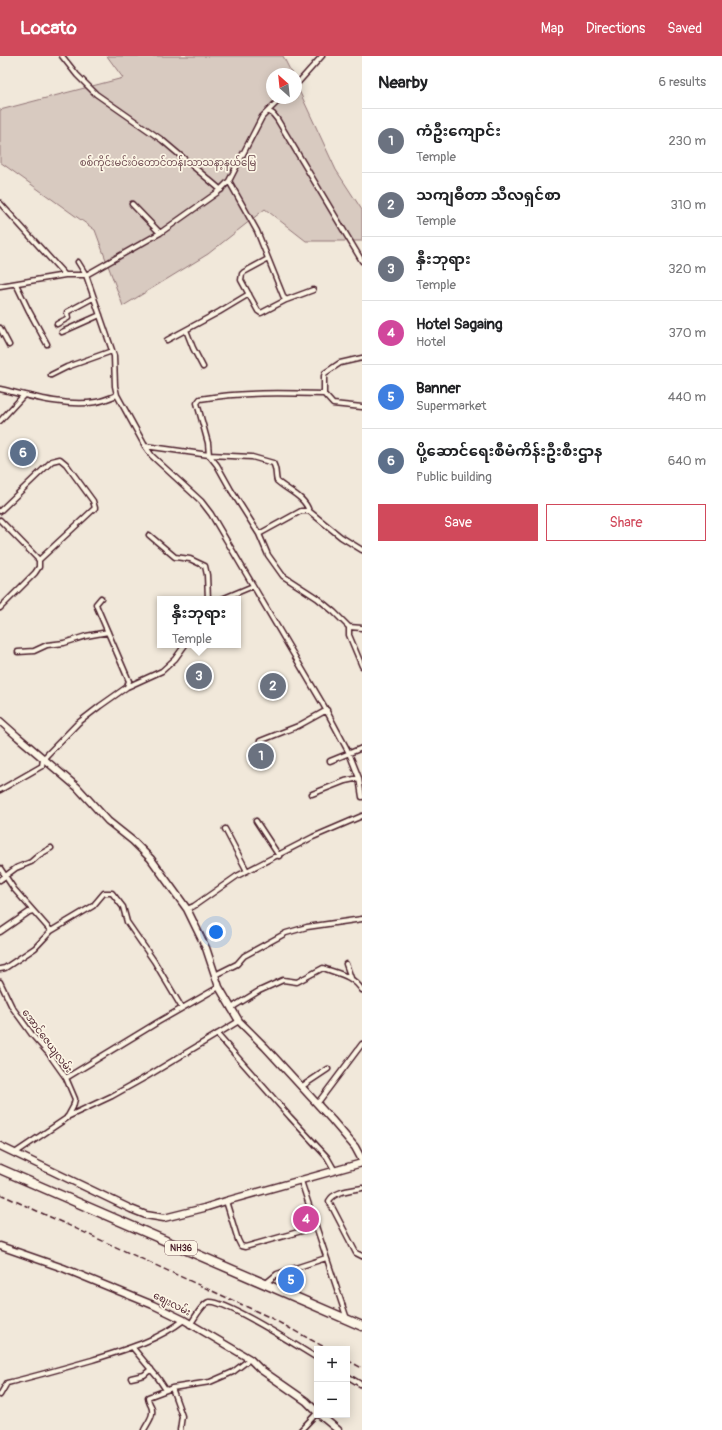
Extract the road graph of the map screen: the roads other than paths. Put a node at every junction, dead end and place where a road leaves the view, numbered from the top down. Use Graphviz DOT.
graph roads {
  1 [pos="62,56"];
  2 [pos="322,56"];
  3 [pos="302,78"];
  4 [pos="275,104"];
  5 [pos="268,111"];
  6 [pos="229,181"];
  7 [pos="221,190"];
  8 [pos="0,203"];
  9 [pos="132,204"];
  10 [pos="160,233"];
  11 [pos="268,259"];
  12 [pos="362,261"];
  13 [pos="78,262"];
  14 [pos="65,275"];
  15 [pos="86,275"];
  16 [pos="16,284"];
  17 [pos="0,286"];
  18 [pos="313,290"];
  19 [pos="249,294"];
  20 [pos="94,298"];
  21 [pos="286,300"];
  22 [pos="100,315"];
  23 [pos="58,324"];
  24 [pos="0,328"];
  25 [pos="186,330"];
  26 [pos="62,332"];
  27 [pos="167,340"];
  28 [pos="48,344"];
  29 [pos="9,345"];
  30 [pos="112,351"];
  31 [pos="362,358"];
  32 [pos="203,368"];
  33 [pos="51,375"];
  34 [pos="0,389"];
  35 [pos="324,394"];
  36 [pos="24,395"];
  37 [pos="117,395"];
  38 [pos="362,407"];
  39 [pos="0,421"];
  40 [pos="145,446"];
  41 [pos="209,455"];
  42 [pos="309,510"];
  43 [pos="0,511"];
  44 [pos="0,520"];
  45 [pos="259,534"];
  46 [pos="149,535"];
  47 [pos="362,550"];
  48 [pos="39,560"];
  49 [pos="253,586"];
  50 [pos="208,596"];
  51 [pos="229,596"];
  52 [pos="101,598"];
  53 [pos="0,608"];
  54 [pos="349,627"];
  55 [pos="362,628"];
  56 [pos="108,632"];
  57 [pos="183,648"];
  58 [pos="18,652"];
  59 [pos="362,666"];
  60 [pos="127,687"];
  61 [pos="326,710"];
  62 [pos="0,721"];
  63 [pos="260,742"];
  64 [pos="362,748"];
  65 [pos="349,753"];
  66 [pos="43,758"];
  67 [pos="330,761"];
  68 [pos="359,778"];
  69 [pos="0,790"];
  70 [pos="312,794"];
  71 [pos="362,797"];
  72 [pos="362,816"];
  73 [pos="256,821"];
  74 [pos="225,829"];
  75 [pos="50,848"];
  76 [pos="279,856"];
  77 [pos="0,868"];
  78 [pos="247,871"];
  79 [pos="5,877"];
  80 [pos="0,880"];
  81 [pos="187,909"];
  82 [pos="33,911"];
  83 [pos="362,919"];
  84 [pos="51,931"];
  85 [pos="0,932"];
  86 [pos="346,964"];
  87 [pos="0,969"];
  88 [pos="215,975"];
  89 [pos="351,978"];
  90 [pos="0,982"];
  91 [pos="219,987"];
  92 [pos="362,990"];
  93 [pos="182,1008"];
  94 [pos="231,1009"];
  95 [pos="239,1021"];
  96 [pos="217,1034"];
  97 [pos="362,1044"];
  98 [pos="328,1069"];
  99 [pos="66,1078"];
  100 [pos="302,1087"];
  101 [pos="317,1104"];
  102 [pos="67,1118"];
  103 [pos="0,1146"];
  104 [pos="15,1153"];
  105 [pos="362,1162"];
  106 [pos="0,1169"];
  107 [pos="335,1171"];
  108 [pos="301,1181"];
  109 [pos="362,1188"];
  110 [pos="226,1201"];
  111 [pos="316,1226"];
  112 [pos="0,1246"];
  113 [pos="362,1256"];
  114 [pos="326,1258"];
  115 [pos="264,1284"];
  116 [pos="346,1319"];
  117 [pos="184,1320"];
  118 [pos="190,1325"];
  119 [pos="362,1326"];
  120 [pos="133,1348"];
  121 [pos="314,1356"];
  122 [pos="250,1359"];
  123 [pos="151,1369"];
  124 [pos="131,1378"];
  125 [pos="350,1378"];
  126 [pos="362,1385"];
  127 [pos="172,1388"];
  128 [pos="166,1390"];
  129 [pos="0,1395"];
  130 [pos="314,1410"];
  131 [pos="314,1416"];
  132 [pos="324,1418"];
  133 [pos="144,1430"];
  134 [pos="180,1430"];
  135 [pos="300,1430"];
  136 [pos="338,1430"];
  1 -- 7 [label="street"];
  2 -- 3 [label="street"];
  4 -- 5 [label="street"];
  5 -- 6 [label="street"];
  5 -- 12 [label="street"];
  6 -- 7 [label="street"];
  6 -- 11 [label="street"];
  7 -- 10 [label="street"];
  8 -- 14 [label="street"];
  9 -- 10 [label="street"];
  10 -- 15 [label="street"];
  11 -- 19 [label="street"];
  11 -- 21 [label="street"];
  13 -- 15 [label="street"];
  14 -- 15 [label="street"];
  14 -- 16 [label="street"];
  15 -- 20 [label="street"];
  16 -- 17 [label="street"];
  16 -- 28 [label="street"];
  18 -- 21 [label="street"];
  19 -- 21 [label="street"];
  19 -- 25 [label="street"];
  20 -- 22 [label="street"];
  20 -- 23 [label="street"];
  22 -- 26 [label="street"];
  22 -- 30 [label="street"];
  24 -- 29 [label="street"];
  25 -- 27 [label="street"];
  25 -- 32 [label="street"];
  30 -- 33 [label="street"];
  30 -- 37 [label="street"];
  31 -- 35 [label="street"];
  34 -- 36 [label="street"];
  35 -- 38 [label="street"];
  35 -- 41 [label="street"];
  36 -- 37 [label="street"];
  36 -- 39 [label="street"];
  37 -- 40 [label="street"];
  40 -- 41 [label="street"];
  40 -- 49 [label="street"];
  41 -- 42 [label="street"];
  41 -- 45 [label="street"];
  42 -- 45 [label="street"];
  42 -- 47 [label="street"];
  43 -- 48 [label="street"];
  44 -- 48 [label="street"];
  45 -- 54 [label="street"];
  46 -- 50 [label="street"];
  48 -- 53 [label="street"];
  49 -- 51 [label="street"];
  49 -- 61 [label="street"];
  52 -- 56 [label="street"];
  54 -- 55 [label="street"];
  54 -- 59 [label="street"];
  56 -- 58 [label="street"];
  56 -- 60 [label="street"];
  57 -- 60 [label="street"];
  60 -- 66 [label="street"];
  61 -- 63 [label="street"];
  61 -- 65 [label="street"];
  62 -- 66 [label="street"];
  64 -- 65 [label="street"];
  65 -- 67 [label="street"];
  65 -- 68 [label="street"];
  66 -- 69 [label="street"];
  66 -- 81 [label="street"];
  68 -- 70 [label="street"];
  68 -- 71 [label="street"];
  72 -- 76 [label="street"];
  73 -- 76 [label="street"];
  74 -- 78 [label="street"];
  75 -- 79 [label="street"];
  76 -- 78 [label="street"];
  77 -- 79 [label="street"];
  78 -- 81 [label="street"];
  79 -- 80 [label="street"];
  79 -- 82 [label="street"];
  81 -- 88 [label="street"];
  82 -- 84 [label="street"];
  82 -- 85 [label="street"];
  83 -- 88 [label="street"];
  84 -- 87 [label="street"];
  84 -- 93 [label="street"];
  86 -- 89 [label="street"];
  88 -- 91 [label="street"];
  89 -- 92 [label="street"];
  89 -- 94 [label="street"];
  90 -- 99 [label="street, အောင်ဇေယျလမ်း"];
  91 -- 93 [label="street"];
  91 -- 94 [label="street"];
  93 -- 99 [label="street"];
  94 -- 95 [label="street"];
  95 -- 96 [label="street"];
  95 -- 100 [label="street"];
  96 -- 102 [label="street"];
  96 -- 107 [label="street"];
  97 -- 101 [label="street"];
  98 -- 100 [label="street"];
  99 -- 102 [label="street, အောင်ဇေယျလမ်း"];
  100 -- 101 [label="street"];
  101 -- 105 [label="street"];
  102 -- 104 [label="street"];
  103 -- 104 [label="street"];
  104 -- 110 [label="street"];
  105 -- 107 [label="street"];
  106 -- 115 [label="highway, NH36"];
  107 -- 108 [label="street"];
  108 -- 110 [label="street"];
  108 -- 111 [label="street"];
  109 -- 113 [label="street"];
  110 -- 111 [label="street"];
  111 -- 114 [label="street"];
  112 -- 117 [label="street, စျေးလမ်း"];
  114 -- 115 [label="street"];
  114 -- 116 [label="street"];
  115 -- 116 [label="highway, NH36"];
  116 -- 119 [label="highway, NH36"];
  117 -- 118 [label="street, စျေးလမ်း"];
  117 -- 120 [label="street"];
  118 -- 121 [label="street"];
  118 -- 122 [label="street, စျေးလမ်း"];
  120 -- 123 [label="street"];
  120 -- 129 [label="street"];
  122 -- 127 [label="street"];
  122 -- 130 [label="street, စျေးလမ်း"];
  123 -- 124 [label="street"];
  123 -- 128 [label="street"];
  125 -- 126 [label="street"];
  127 -- 128 [label="street"];
  127 -- 134 [label="street"];
  128 -- 133 [label="street"];
  131 -- 135 [label="street"];
  132 -- 136 [label="street"];
}
